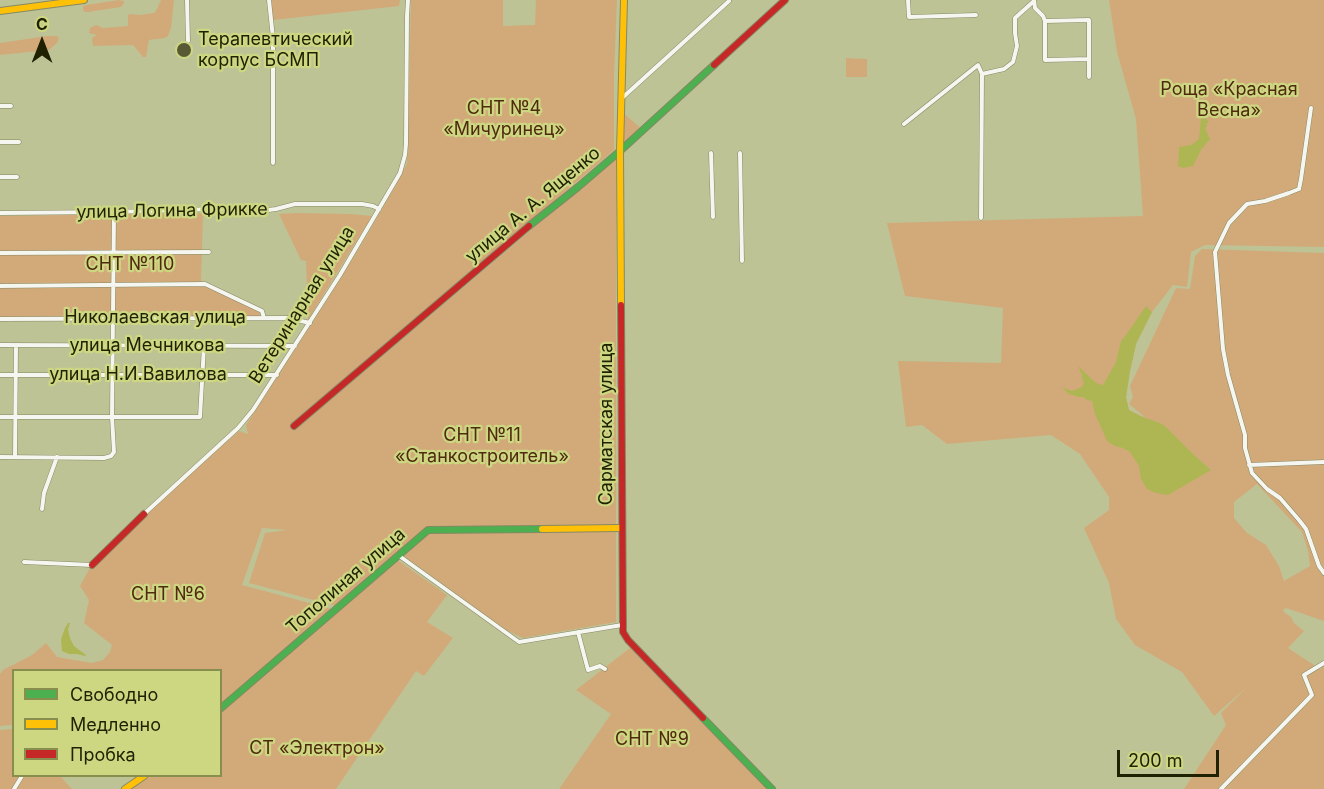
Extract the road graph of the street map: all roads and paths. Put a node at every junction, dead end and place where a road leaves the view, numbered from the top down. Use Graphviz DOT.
graph roads {
  1 [pos="62,0"];
  2 [pos="84,0"];
  3 [pos="187,0"];
  4 [pos="269,0"];
  5 [pos="408,0"];
  6 [pos="624,0"];
  7 [pos="785,0"];
  8 [pos="908,0"];
  9 [pos="729,1"];
  10 [pos="1034,1"];
  11 [pos="29,6"];
  12 [pos="0,10"];
  13 [pos="976,15"];
  14 [pos="1045,21"];
  15 [pos="188,41"];
  16 [pos="1089,59"];
  17 [pos="982,74"];
  18 [pos="1089,77"];
  19 [pos="621,100"];
  20 [pos="0,106"];
  21 [pos="11,106"];
  22 [pos="1311,108"];
  23 [pos="904,124"];
  24 [pos="0,142"];
  25 [pos="19,142"];
  26 [pos="620,151"];
  27 [pos="711,153"];
  28 [pos="740,153"];
  29 [pos="273,163"];
  30 [pos="0,177"];
  31 [pos="17,177"];
  32 [pos="379,209"];
  33 [pos="114,212"];
  34 [pos="0,213"];
  35 [pos="713,217"];
  36 [pos="981,218"];
  37 [pos="114,252"];
  38 [pos="209,252"];
  39 [pos="0,253"];
  40 [pos="742,261"];
  41 [pos="114,285"];
  42 [pos="0,286"];
  43 [pos="264,318"];
  44 [pos="0,319"];
  45 [pos="113,319"];
  46 [pos="310,323"];
  47 [pos="0,345"];
  48 [pos="16,345"];
  49 [pos="113,346"];
  50 [pos="204,346"];
  51 [pos="295,346"];
  52 [pos="0,375"];
  53 [pos="16,375"];
  54 [pos="113,375"];
  55 [pos="202,375"];
  56 [pos="276,375"];
  57 [pos="0,417"];
  58 [pos="16,417"];
  59 [pos="112,417"];
  60 [pos="294,426"];
  61 [pos="15,457"];
  62 [pos="0,458"];
  63 [pos="57,458"];
  64 [pos="1324,462"];
  65 [pos="1249,465"];
  66 [pos="42,509"];
  67 [pos="144,514"];
  68 [pos="620,528"];
  69 [pos="398,555"];
  70 [pos="24,562"];
  71 [pos="92,565"];
  72 [pos="1324,573"];
  73 [pos="622,625"];
  74 [pos="578,632"];
  75 [pos="1324,663"];
  76 [pos="605,669"];
  77 [pos="222,707"];
  78 [pos="143,777"];
  79 [pos="125,789"];
  80 [pos="772,789"];
  81 [pos="1221,789"];
  1 -- 11 [label="street"];
  2 -- 11 [label="street"];
  3 -- 15 [label="street"];
  4 -- 29 [label="street"];
  5 -- 32 [label="street, Ветеринарная улица"];
  6 -- 19 [label="street, Сарматская улица"];
  7 -- 26 [label="street, улица А. А. Ященко"];
  8 -- 13 [label="street"];
  9 -- 19 [label="street"];
  10 -- 14 [label="street"];
  10 -- 17 [label="street"];
  11 -- 12 [label="street"];
  14 -- 16 [label="street"];
  14 -- 16 [label="street"];
  16 -- 18 [label="street"];
  17 -- 23 [label="street"];
  17 -- 36 [label="street"];
  19 -- 26 [label="street, Сарматская улица"];
  20 -- 21 [label="street"];
  22 -- 65 [label="street"];
  24 -- 25 [label="street"];
  26 -- 60 [label="street, улица А. А. Ященко"];
  26 -- 73 [label="street, Сарматская улица"];
  27 -- 35 [label="street"];
  28 -- 40 [label="street"];
  30 -- 31 [label="street"];
  32 -- 33 [label="street, улица Логина Фрикке"];
  32 -- 46 [label="street, Ветеринарная улица"];
  33 -- 34 [label="street, улица Логина Фрикке"];
  33 -- 37 [label="street"];
  37 -- 38 [label="street"];
  37 -- 39 [label="street"];
  37 -- 41 [label="street"];
  41 -- 42 [label="street"];
  41 -- 43 [label="street"];
  41 -- 45 [label="street"];
  43 -- 45 [label="street, Николаевская улица"];
  43 -- 46 [label="street, Николаевская улица"];
  44 -- 45 [label="street, Николаевская улица"];
  45 -- 49 [label="street"];
  46 -- 51 [label="street, Ветеринарная улица"];
  47 -- 48 [label="street, улица Мечникова"];
  48 -- 49 [label="street, улица Мечникова"];
  48 -- 53 [label="street"];
  49 -- 50 [label="street, улица Мечникова"];
  49 -- 54 [label="street"];
  50 -- 51 [label="street, улица Мечникова"];
  50 -- 55 [label="street"];
  51 -- 56 [label="street, Ветеринарная улица"];
  52 -- 53 [label="street, улица Н.И.Вавилова"];
  53 -- 54 [label="street, улица Н.И.Вавилова"];
  53 -- 58 [label="street"];
  54 -- 55 [label="street, улица Н.И.Вавилова"];
  54 -- 59 [label="street"];
  55 -- 56 [label="street, улица Н.И.Вавилова"];
  55 -- 59 [label="street"];
  56 -- 67 [label="street, Ветеринарная улица"];
  57 -- 58 [label="street"];
  58 -- 59 [label="street"];
  58 -- 61 [label="street"];
  59 -- 63 [label="street"];
  61 -- 62 [label="street"];
  61 -- 63 [label="street"];
  63 -- 66 [label="street"];
  64 -- 65 [label="street"];
  65 -- 72 [label="street"];
  67 -- 71 [label="street, Ветеринарная улица"];
  68 -- 69 [label="street, Тополиная улица"];
  69 -- 74 [label="street"];
  69 -- 77 [label="street, Тополиная улица"];
  70 -- 71 [label="street"];
  73 -- 74 [label="street"];
  73 -- 80 [label="street"];
  74 -- 76 [label="street"];
  75 -- 81 [label="street"];
  78 -- 79 [label="street"];
}
